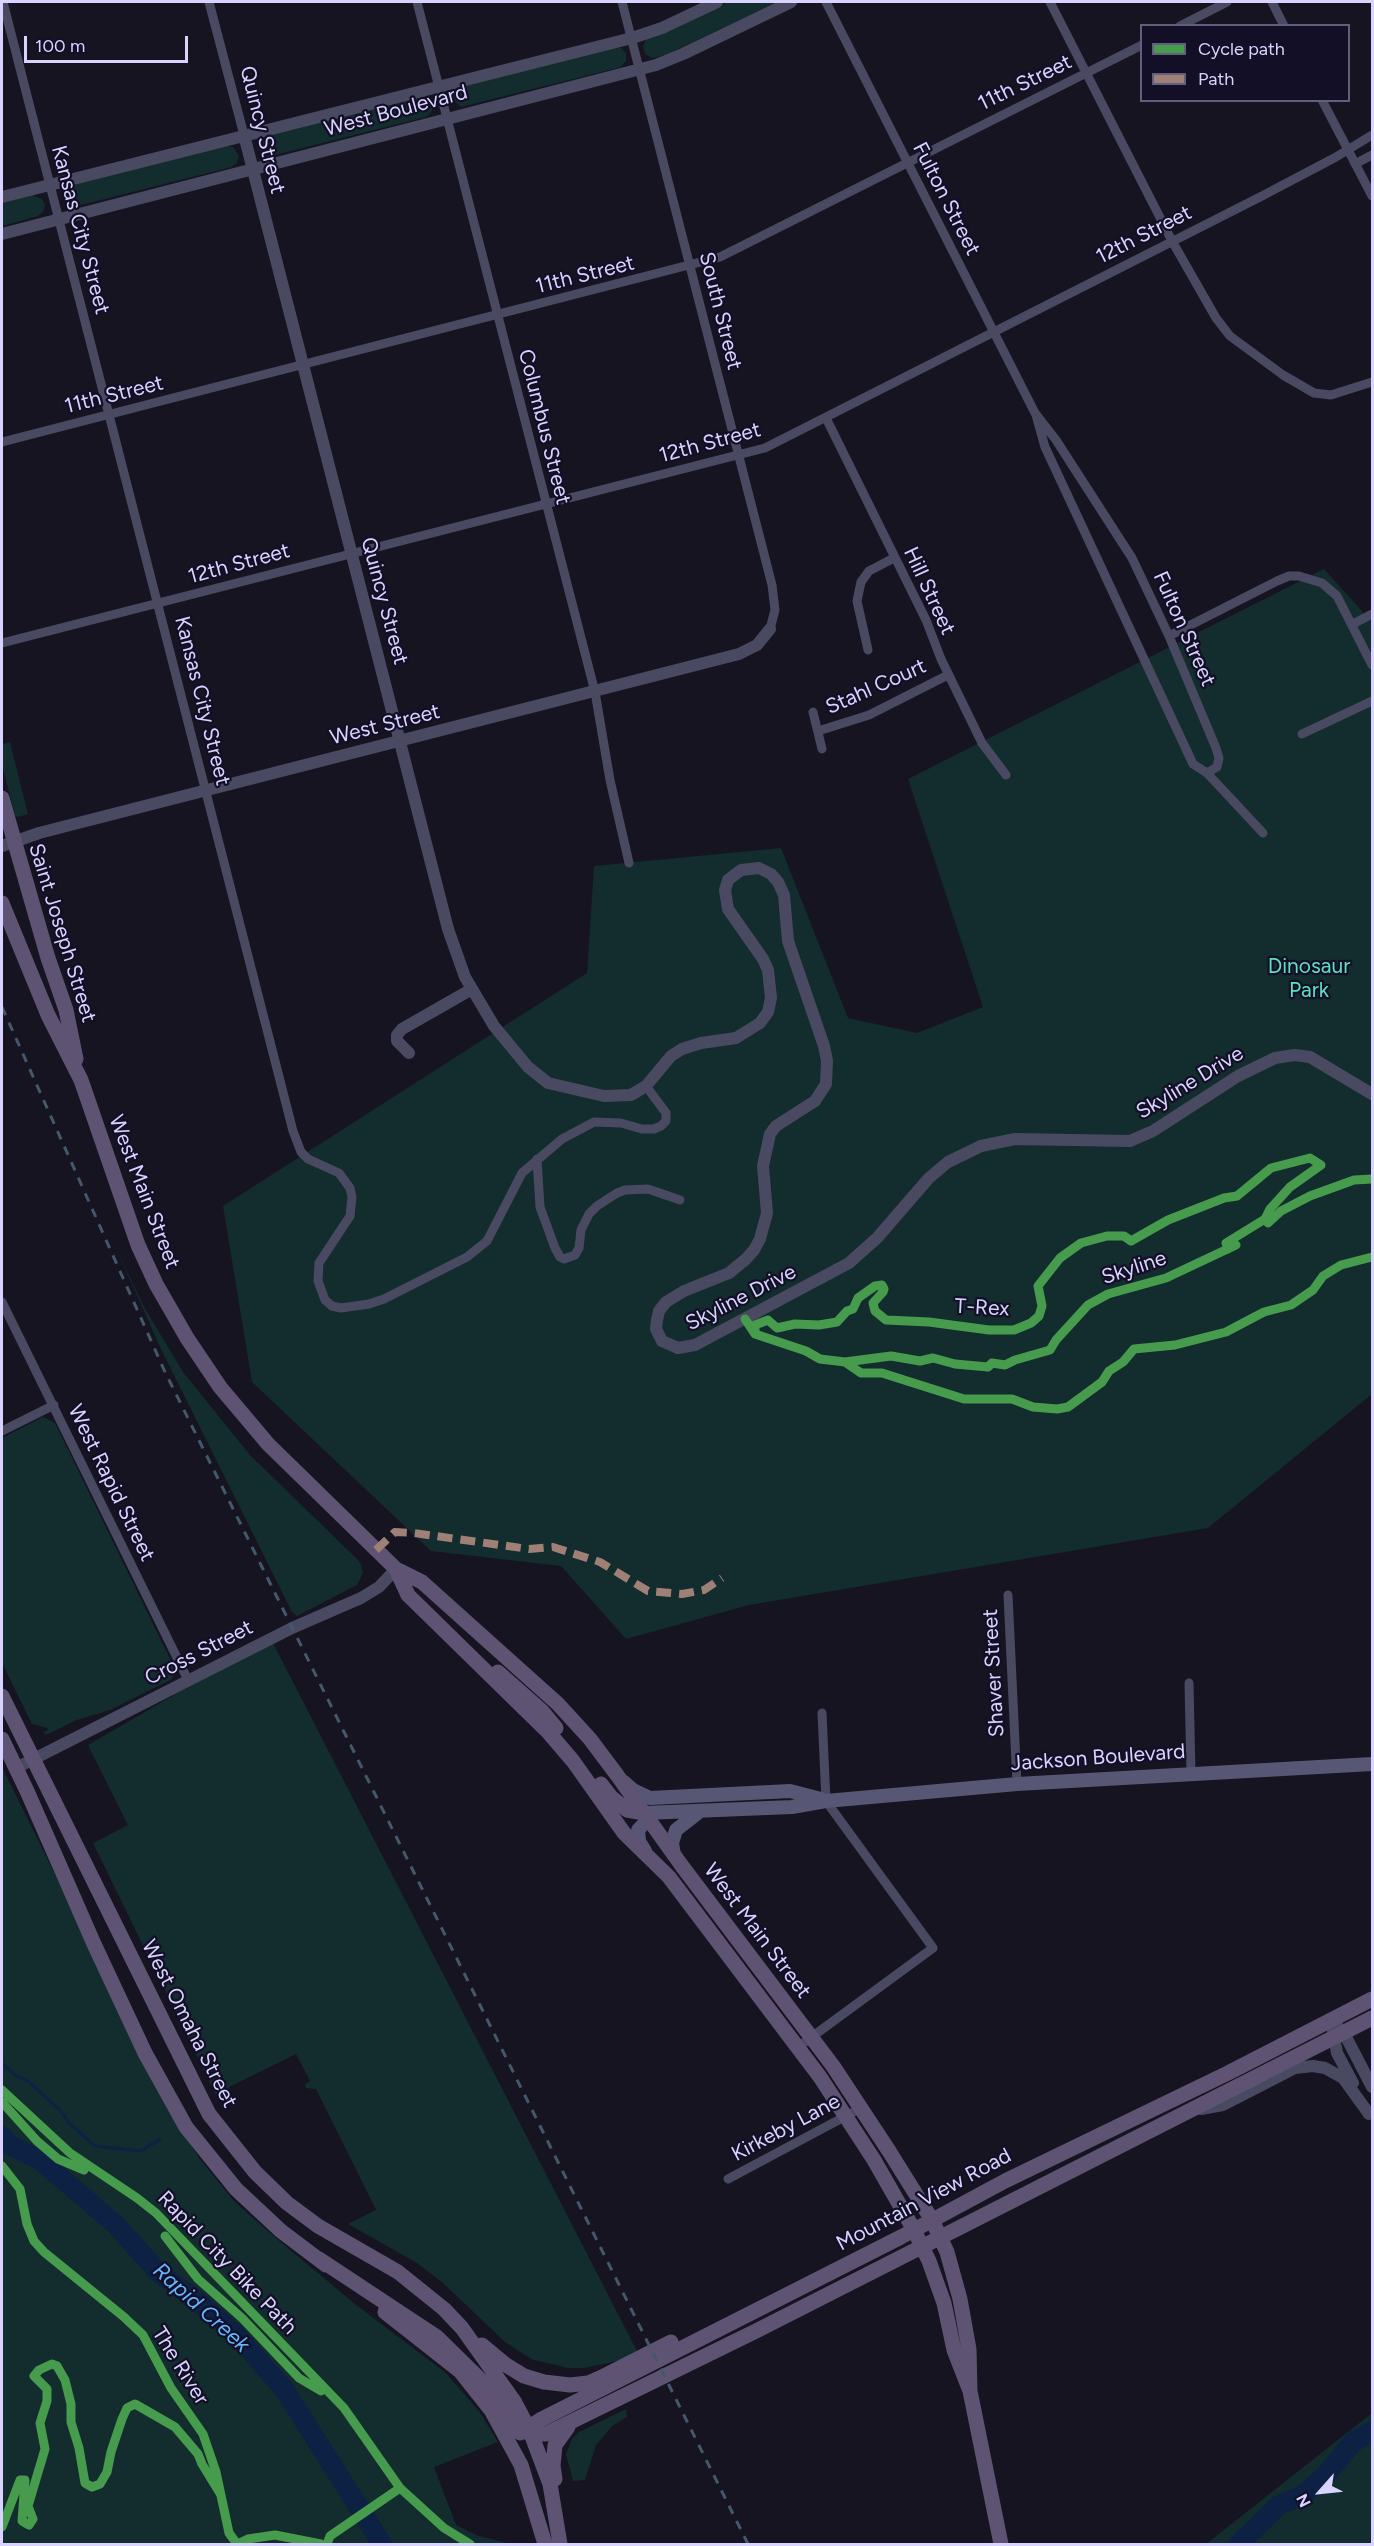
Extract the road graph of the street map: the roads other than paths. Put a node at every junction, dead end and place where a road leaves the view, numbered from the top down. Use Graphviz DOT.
graph roads {
  1 [pos="3,2"];
  2 [pos="209,2"];
  3 [pos="417,2"];
  4 [pos="622,2"];
  5 [pos="717,2"];
  6 [pos="791,2"];
  7 [pos="826,2"];
  8 [pos="1050,2"];
  9 [pos="1227,2"];
  10 [pos="1272,2"];
  11 [pos="1184,24"];
  12 [pos="1283,24"];
  13 [pos="632,38"];
  14 [pos="1140,46"];
  15 [pos="641,69"];
  16 [pos="1086,73"];
  17 [pos="438,88"];
  18 [pos="1323,102"];
  19 [pos="446,118"];
  20 [pos="244,135"];
  21 [pos="1372,135"];
  22 [pos="1348,150"];
  23 [pos="1372,155"];
  24 [pos="907,163"];
  25 [pos="1355,164"];
  26 [pos="252,169"];
  27 [pos="49,184"];
  28 [pos="1372,196"];
  29 [pos="2,197"];
  30 [pos="59,220"];
  31 [pos="2,234"];
  32 [pos="1172,241"];
  33 [pos="690,267"];
  34 [pos="497,316"];
  35 [pos="993,332"];
  36 [pos="304,365"];
  37 [pos="1372,382"];
  38 [pos="1035,413"];
  39 [pos="110,415"];
  40 [pos="826,418"];
  41 [pos="2,442"];
  42 [pos="738,456"];
  43 [pos="545,504"];
  44 [pos="351,554"];
  45 [pos="894,558"];
  46 [pos="159,604"];
  47 [pos="1372,614"];
  48 [pos="1353,624"];
  49 [pos="770,629"];
  50 [pos="1169,636"];
  51 [pos="2,643"];
  52 [pos="868,650"];
  53 [pos="1372,665"];
  54 [pos="948,675"];
  55 [pos="595,692"];
  56 [pos="1372,701"];
  57 [pos="813,712"];
  58 [pos="818,731"];
  59 [pos="1302,734"];
  60 [pos="400,741"];
  61 [pos="822,749"];
  62 [pos="1207,773"];
  63 [pos="1006,775"];
  64 [pos="207,792"];
  65 [pos="2,798"];
  66 [pos="1263,833"];
  67 [pos="5,844"];
  68 [pos="629,863"];
  69 [pos="2,903"];
  70 [pos="472,989"];
  71 [pos="409,1053"];
  72 [pos="81,1080"];
  73 [pos="646,1086"];
  74 [pos="1372,1094"];
  75 [pos="537,1159"];
  76 [pos="680,1200"];
  77 [pos="2,1302"];
  78 [pos="54,1406"];
  79 [pos="2,1431"];
  80 [pos="396,1569"];
  81 [pos="1008,1596"];
  82 [pos="453,1641"];
  83 [pos="188,1680"];
  84 [pos="1189,1683"];
  85 [pos="2,1696"];
  86 [pos="822,1713"];
  87 [pos="2,1739"];
  88 [pos="33,1760"];
  89 [pos="1372,1764"];
  90 [pos="16,1768"];
  91 [pos="1191,1774"];
  92 [pos="617,1775"];
  93 [pos="1017,1784"];
  94 [pos="752,1794"];
  95 [pos="826,1801"];
  96 [pos="700,1812"];
  97 [pos="648,1815"];
  98 [pos="674,1855"];
  99 [pos="649,1856"];
  100 [pos="1372,1999"];
  101 [pos="1372,2018"];
  102 [pos="1331,2020"];
  103 [pos="1339,2036"];
  104 [pos="811,2037"];
  105 [pos="798,2047"];
  106 [pos="1372,2087"];
  107 [pos="861,2108"];
  108 [pos="1188,2111"];
  109 [pos="846,2116"];
  110 [pos="1371,2117"];
  111 [pos="728,2179"];
  112 [pos="932,2220"];
  113 [pos="914,2230"];
  114 [pos="941,2236"];
  115 [pos="922,2246"];
  116 [pos="319,2259"];
  117 [pos="747,2315"];
  118 [pos="462,2328"];
  119 [pos="970,2391"];
  120 [pos="570,2424"];
  121 [pos="532,2431"];
  122 [pos="518,2457"];
  123 [pos="560,2541"];
  124 [pos="545,2544"];
  125 [pos="1001,2544"];
  1 -- 27 [label="street, Kansas City Street"];
  2 -- 20 [label="street, Quincy Street"];
  3 -- 17 [label="street, Columbus Street"];
  4 -- 13 [label="street, South Street"];
  5 -- 13 [label="street, West Boulevard"];
  6 -- 15 [label="street, West Boulevard"];
  7 -- 24 [label="street, Fulton Street"];
  8 -- 16 [label="street"];
  9 -- 11 [label="street"];
  10 -- 12 [label="street"];
  13 -- 15 [label="street, South Street"];
  13 -- 17 [label="street, West Boulevard"];
  14 -- 16 [label="street, 11th Street"];
  15 -- 19 [label="street, West Boulevard"];
  15 -- 33 [label="street, South Street"];
  16 -- 24 [label="street, 11th Street"];
  16 -- 32 [label="street"];
  17 -- 19 [label="street, Columbus Street"];
  17 -- 20 [label="street, West Boulevard"];
  18 -- 22 [label="street"];
  19 -- 26 [label="street, West Boulevard"];
  19 -- 34 [label="street, Columbus Street"];
  20 -- 26 [label="street, Quincy Street"];
  20 -- 27 [label="street, West Boulevard"];
  21 -- 22 [label="street, 12th Street"];
  22 -- 25 [label="street"];
  22 -- 32 [label="street, 12th Street"];
  23 -- 25 [label="street"];
  24 -- 33 [label="street, 11th Street"];
  24 -- 35 [label="street, Fulton Street"];
  25 -- 28 [label="street"];
  26 -- 30 [label="street, West Boulevard"];
  26 -- 36 [label="street, Quincy Street"];
  27 -- 29 [label="street, West Boulevard"];
  27 -- 30 [label="street, Kansas City Street"];
  30 -- 31 [label="street, West Boulevard"];
  30 -- 39 [label="street, Kansas City Street"];
  32 -- 35 [label="street, 12th Street"];
  32 -- 37 [label="street"];
  33 -- 34 [label="street, 11th Street"];
  33 -- 42 [label="street, South Street"];
  34 -- 36 [label="street, 11th Street"];
  34 -- 43 [label="street, Columbus Street"];
  35 -- 38 [label="street, Fulton Street"];
  35 -- 40 [label="street, 12th Street"];
  36 -- 39 [label="street, 11th Street"];
  36 -- 44 [label="street, Quincy Street"];
  38 -- 50 [label="street, Fulton Street"];
  38 -- 62 [label="street, Fulton Street"];
  39 -- 41 [label="street, 11th Street"];
  39 -- 46 [label="street, Kansas City Street"];
  40 -- 42 [label="street, 12th Street"];
  40 -- 45 [label="street, Hill Street"];
  42 -- 43 [label="street, 12th Street"];
  42 -- 49 [label="street, South Street"];
  43 -- 44 [label="street, 12th Street"];
  43 -- 55 [label="street, Columbus Street"];
  44 -- 46 [label="street, 12th Street"];
  44 -- 60 [label="street, Quincy Street"];
  45 -- 52 [label="street"];
  45 -- 54 [label="street, Hill Street"];
  46 -- 51 [label="street, 12th Street"];
  46 -- 64 [label="street, Kansas City Street"];
  47 -- 48 [label="street"];
  48 -- 50 [label="street"];
  48 -- 53 [label="street"];
  49 -- 55 [label="street, West Street"];
  50 -- 62 [label="street, Fulton Street"];
  54 -- 58 [label="street, Stahl Court"];
  54 -- 63 [label="street, Hill Street"];
  55 -- 60 [label="street, West Street"];
  55 -- 68 [label="street, Columbus Street"];
  56 -- 59 [label="street"];
  57 -- 58 [label="street"];
  58 -- 61 [label="street"];
  60 -- 64 [label="street, West Street"];
  60 -- 70 [label="street, Quincy Street"];
  62 -- 66 [label="street, Fulton Street"];
  64 -- 67 [label="street, West Street"];
  64 -- 75 [label="street, Kansas City Street"];
  65 -- 67 [label="main road, Saint Joseph Street"];
  67 -- 72 [label="main road, Saint Joseph Street"];
  69 -- 72 [label="main road, West Main Street"];
  70 -- 71 [label="street"];
  70 -- 73 [label="street, Quincy Street"];
  72 -- 80 [label="main road, West Main Street"];
  73 -- 74 [label="street, Skyline Drive"];
  73 -- 75 [label="street, Kansas City Street"];
  75 -- 76 [label="street"];
  77 -- 78 [label="street, West Rapid Street"];
  78 -- 79 [label="street"];
  78 -- 83 [label="street, West Rapid Street"];
  80 -- 82 [label="main road, West Main Street"];
  80 -- 83 [label="street, Cross Street"];
  80 -- 92 [label="main road, West Main Street"];
  81 -- 93 [label="street, Shaver Street"];
  82 -- 97 [label="main road"];
  82 -- 99 [label="main road, West Main Street"];
  83 -- 88 [label="street, Cross Street"];
  84 -- 91 [label="street"];
  85 -- 88 [label="main road, West Omaha Street"];
  86 -- 95 [label="street"];
  87 -- 90 [label="main road"];
  88 -- 90 [label="street, Cross Street"];
  88 -- 118 [label="main road, West Omaha Street"];
  89 -- 91 [label="main road, Jackson Boulevard"];
  90 -- 116 [label="main road"];
  91 -- 93 [label="main road, Jackson Boulevard"];
  92 -- 94 [label="main road, Jackson Boulevard"];
  92 -- 97 [label="main road, West Main Street"];
  93 -- 95 [label="main road, Jackson Boulevard"];
  94 -- 95 [label="main road, Jackson Boulevard"];
  94 -- 97 [label="main road"];
  95 -- 96 [label="main road, Jackson Boulevard"];
  95 -- 104 [label="street"];
  96 -- 97 [label="main road, Jackson Boulevard"];
  96 -- 98 [label="main road"];
  97 -- 98 [label="main road, West Main Street"];
  97 -- 99 [label="main road"];
  98 -- 104 [label="main road, West Main Street"];
  99 -- 105 [label="main road, West Main Street"];
  100 -- 102 [label="main road, Mountain View Road"];
  101 -- 103 [label="main road, Mountain View Road"];
  102 -- 103 [label="street"];
  102 -- 112 [label="main road, Mountain View Road"];
  103 -- 106 [label="street"];
  103 -- 108 [label="main road, Mountain View Road"];
  103 -- 110 [label="street"];
  104 -- 105 [label="street"];
  104 -- 107 [label="main road, West Main Street"];
  105 -- 109 [label="main road, West Main Street"];
  107 -- 109 [label="street, Kirkeby Lane"];
  107 -- 112 [label="main road, West Main Street"];
  108 -- 110 [label="street"];
  108 -- 114 [label="main road, Mountain View Road"];
  109 -- 111 [label="street, Kirkeby Lane"];
  109 -- 113 [label="main road, West Main Street"];
  112 -- 113 [label="main road, Mountain View Road"];
  112 -- 114 [label="main road, West Main Street"];
  113 -- 115 [label="main road, West Main Street"];
  113 -- 117 [label="main road, Mountain View Road"];
  114 -- 115 [label="main road, Mountain View Road"];
  114 -- 119 [label="main road, West Main Street"];
  115 -- 119 [label="main road, West Main Street"];
  115 -- 120 [label="main road, Mountain View Road"];
  116 -- 121 [label="main road"];
  116 -- 122 [label="main road"];
  117 -- 118 [label="main road"];
  117 -- 121 [label="main road, Mountain View Road"];
  118 -- 121 [label="main road, West Omaha Street"];
  119 -- 125 [label="main road, West Main Street"];
  120 -- 121 [label="main road, Mountain View Road"];
  120 -- 123 [label="main road"];
  121 -- 122 [label="main road"];
  121 -- 123 [label="main road, West Omaha Street"];
  122 -- 124 [label="main road"];
}
